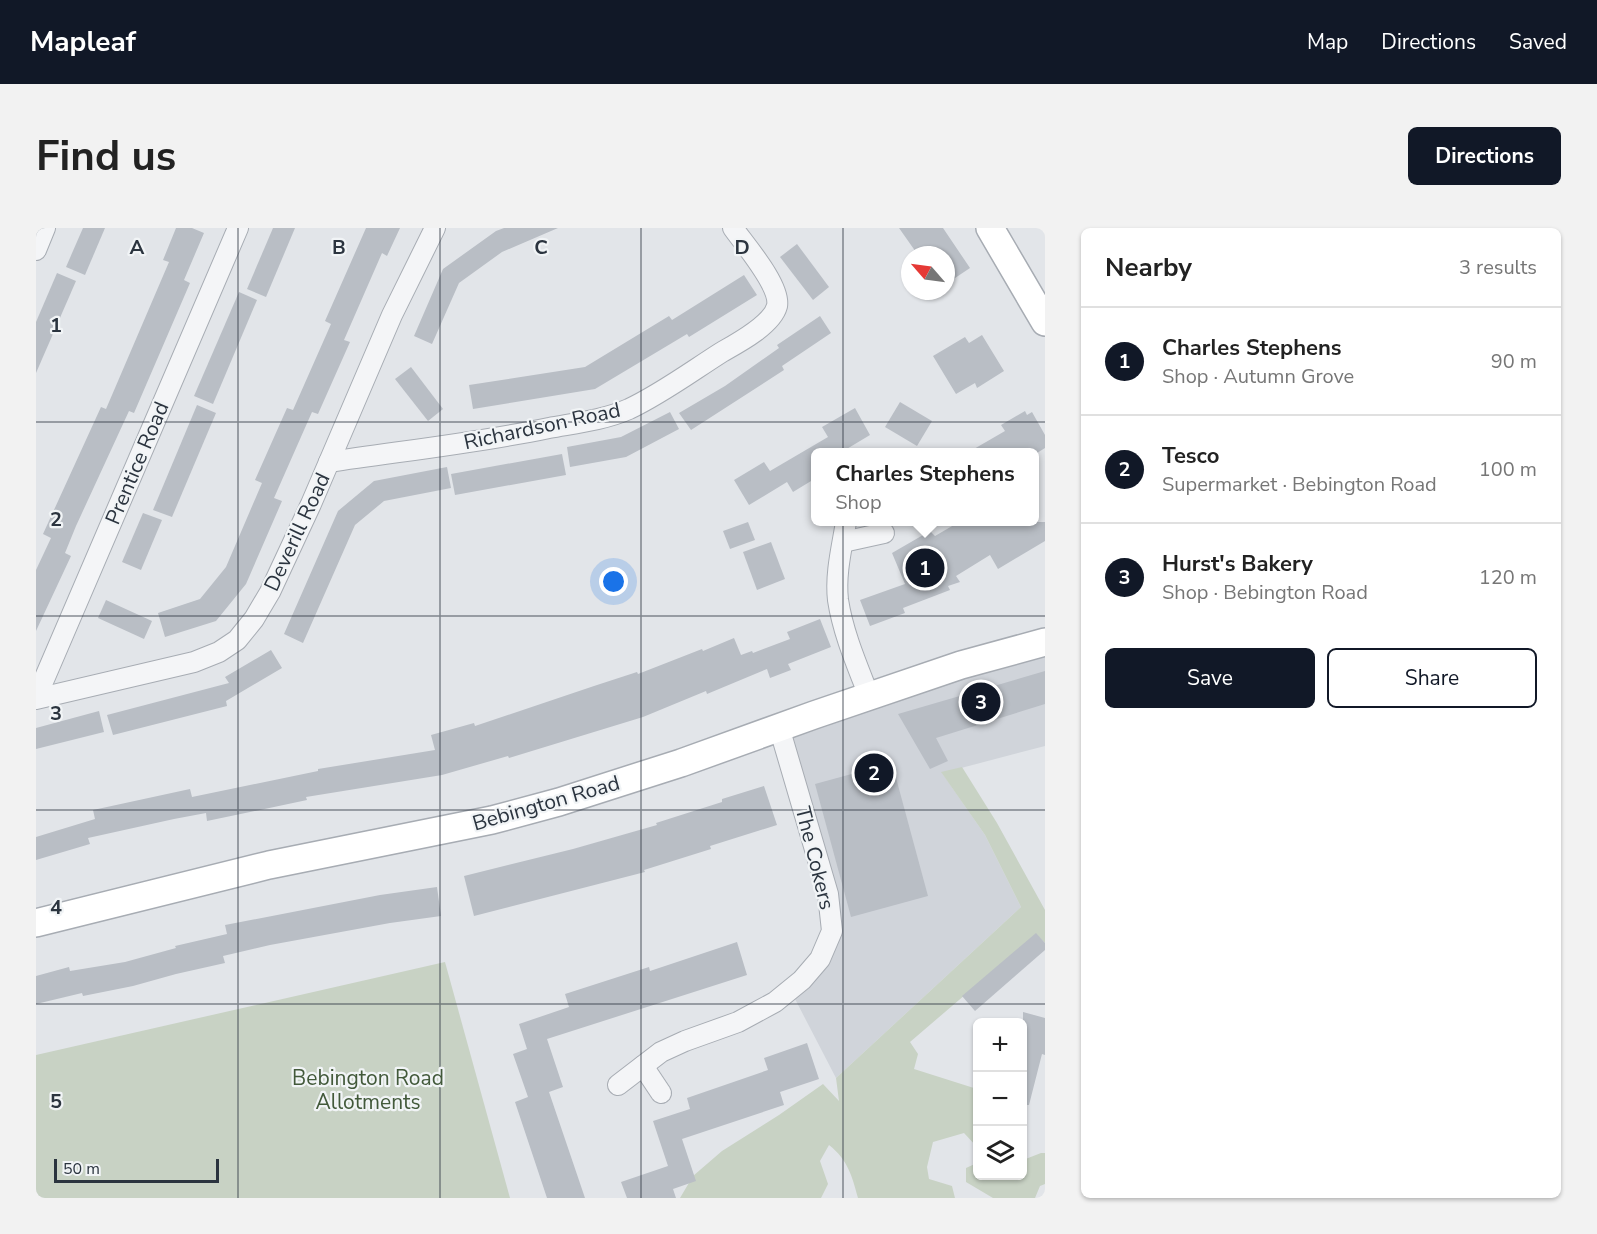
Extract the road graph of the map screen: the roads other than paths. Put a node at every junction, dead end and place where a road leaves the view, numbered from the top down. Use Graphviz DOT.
graph roads {
  1 [pos="45,228"];
  2 [pos="238,228"];
  3 [pos="435,228"];
  4 [pos="733,228"];
  5 [pos="990,228"];
  6 [pos="36,250"];
  7 [pos="1045,322"];
  8 [pos="329,462"];
  9 [pos="845,526"];
  10 [pos="884,533"];
  11 [pos="843,542"];
  12 [pos="1045,642"];
  13 [pos="869,696"];
  14 [pos="36,699"];
  15 [pos="779,727"];
  16 [pos="36,923"];
  17 [pos="643,1066"];
  18 [pos="618,1085"];
  19 [pos="661,1093"];
  1 -- 6 [label="street"];
  2 -- 14 [label="street, Prentice Road"];
  3 -- 8 [label="street, Deverill Road"];
  4 -- 8 [label="street, Richardson Road"];
  5 -- 7 [label="main road"];
  8 -- 14 [label="street, Deverill Road"];
  9 -- 11 [label="street"];
  10 -- 11 [label="street"];
  11 -- 13 [label="street"];
  12 -- 13 [label="main road, Bebington Road"];
  13 -- 15 [label="main road, Bebington Road"];
  15 -- 16 [label="main road, Bebington Road"];
  15 -- 17 [label="street, The Cokers"];
  17 -- 18 [label="street, The Cokers"];
  17 -- 19 [label="street"];
}
